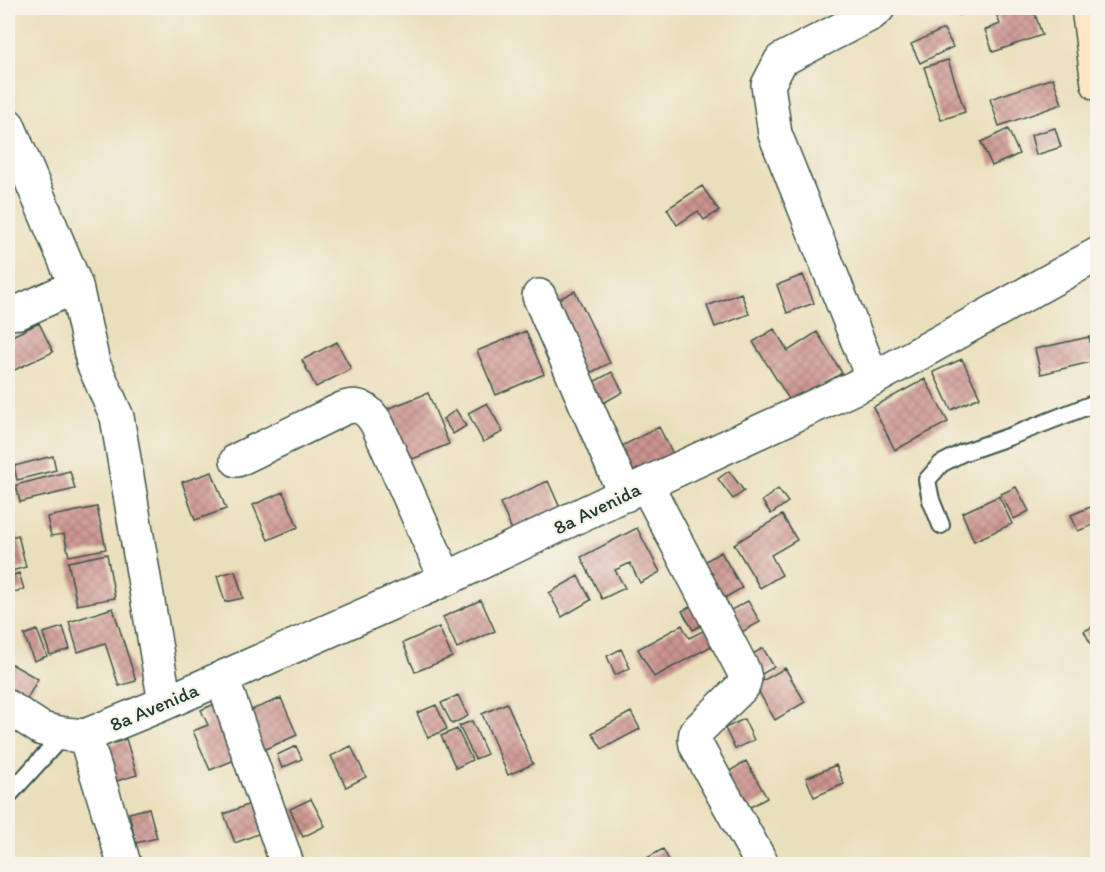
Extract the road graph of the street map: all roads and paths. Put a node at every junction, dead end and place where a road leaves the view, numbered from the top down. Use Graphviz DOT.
graph roads {
  1 [pos="878,8"];
  2 [pos="1088,8"];
  3 [pos="1098,84"];
  4 [pos="8,125"];
  5 [pos="1098,254"];
  6 [pos="76,285"];
  7 [pos="539,296"];
  8 [pos="8,313"];
  9 [pos="873,379"];
  10 [pos="1098,402"];
  11 [pos="237,460"];
  12 [pos="636,489"];
  13 [pos="941,525"];
  14 [pos="446,579"];
  15 [pos="222,678"];
  16 [pos="165,703"];
  17 [pos="8,707"];
  18 [pos="75,735"];
  19 [pos="8,795"];
  20 [pos="123,864"];
  21 [pos="287,864"];
  22 [pos="762,864"];
  1 -- 9 [label="street"];
  2 -- 3 [label="main road"];
  4 -- 6 [label="street"];
  5 -- 9 [label="street, 8a Avenida"];
  6 -- 8 [label="street"];
  6 -- 16 [label="street"];
  7 -- 12 [label="street"];
  9 -- 12 [label="street, 8a Avenida"];
  10 -- 13 [label="lane"];
  11 -- 14 [label="street"];
  12 -- 14 [label="street, 8a Avenida"];
  12 -- 22 [label="street"];
  14 -- 15 [label="street, 8a Avenida"];
  15 -- 16 [label="street, 8a Avenida"];
  15 -- 21 [label="street"];
  16 -- 18 [label="street, 8a Avenida"];
  17 -- 18 [label="street"];
  18 -- 19 [label="lane"];
  18 -- 20 [label="street"];
}
